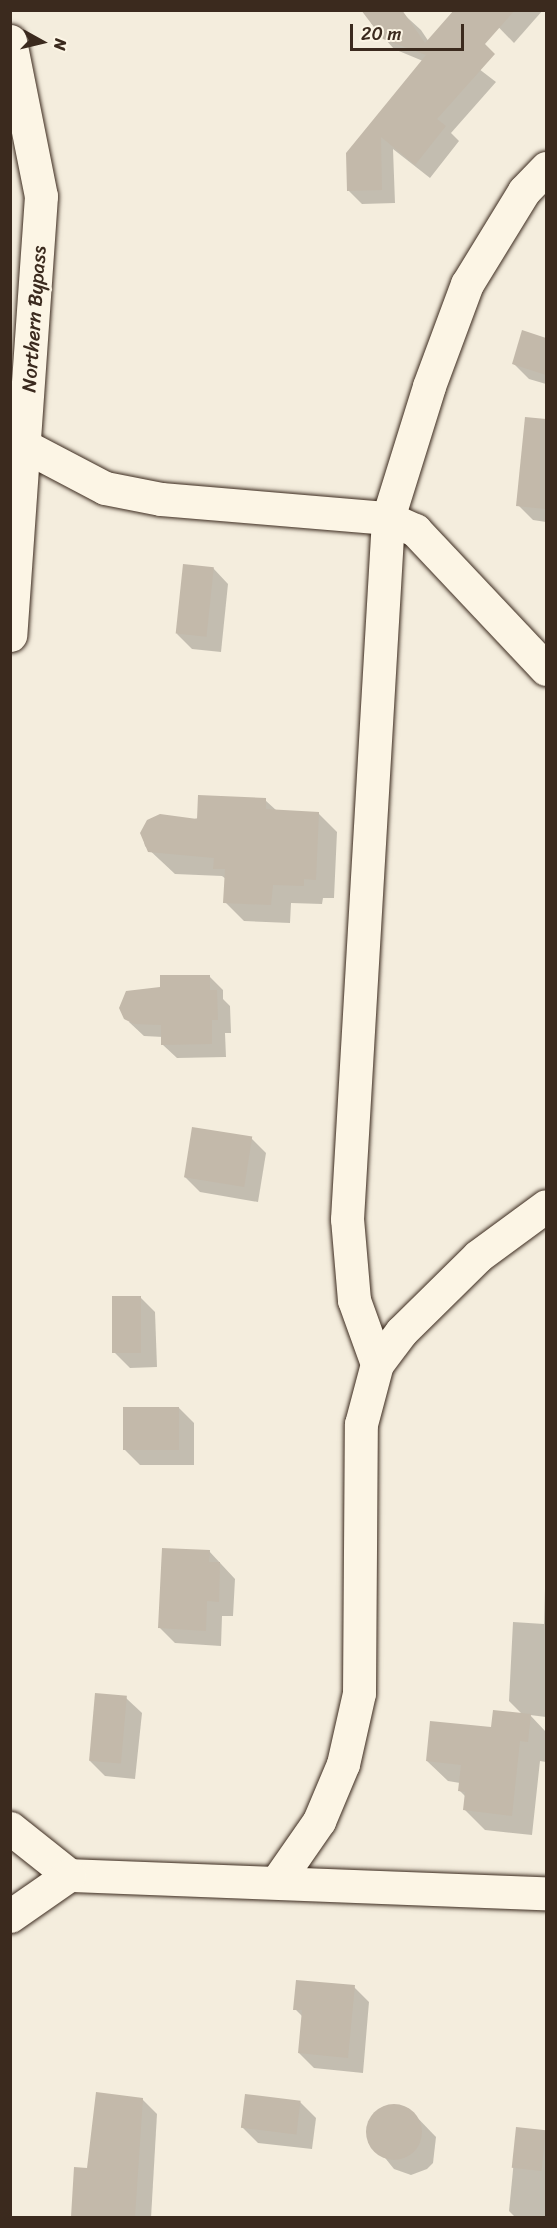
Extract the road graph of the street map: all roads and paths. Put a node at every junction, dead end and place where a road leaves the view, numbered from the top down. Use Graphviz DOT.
graph roads {
  1 [pos="10,41"];
  2 [pos="546,168"];
  3 [pos="25,446"];
  4 [pos="388,518"];
  5 [pos="10,635"];
  6 [pos="546,669"];
  7 [pos="546,1206"];
  8 [pos="377,1364"];
  9 [pos="10,1828"];
  10 [pos="69,1875"];
  11 [pos="278,1880"];
  12 [pos="546,1893"];
  13 [pos="10,1916"];
  1 -- 3 [label="street, Northern Bypass"];
  2 -- 4 [label="street"];
  3 -- 4 [label="street"];
  3 -- 5 [label="street, Northern Bypass"];
  4 -- 6 [label="street"];
  4 -- 8 [label="street"];
  7 -- 8 [label="street"];
  8 -- 11 [label="street"];
  9 -- 10 [label="street"];
  10 -- 11 [label="street"];
  10 -- 13 [label="street"];
  11 -- 12 [label="street"];
}
